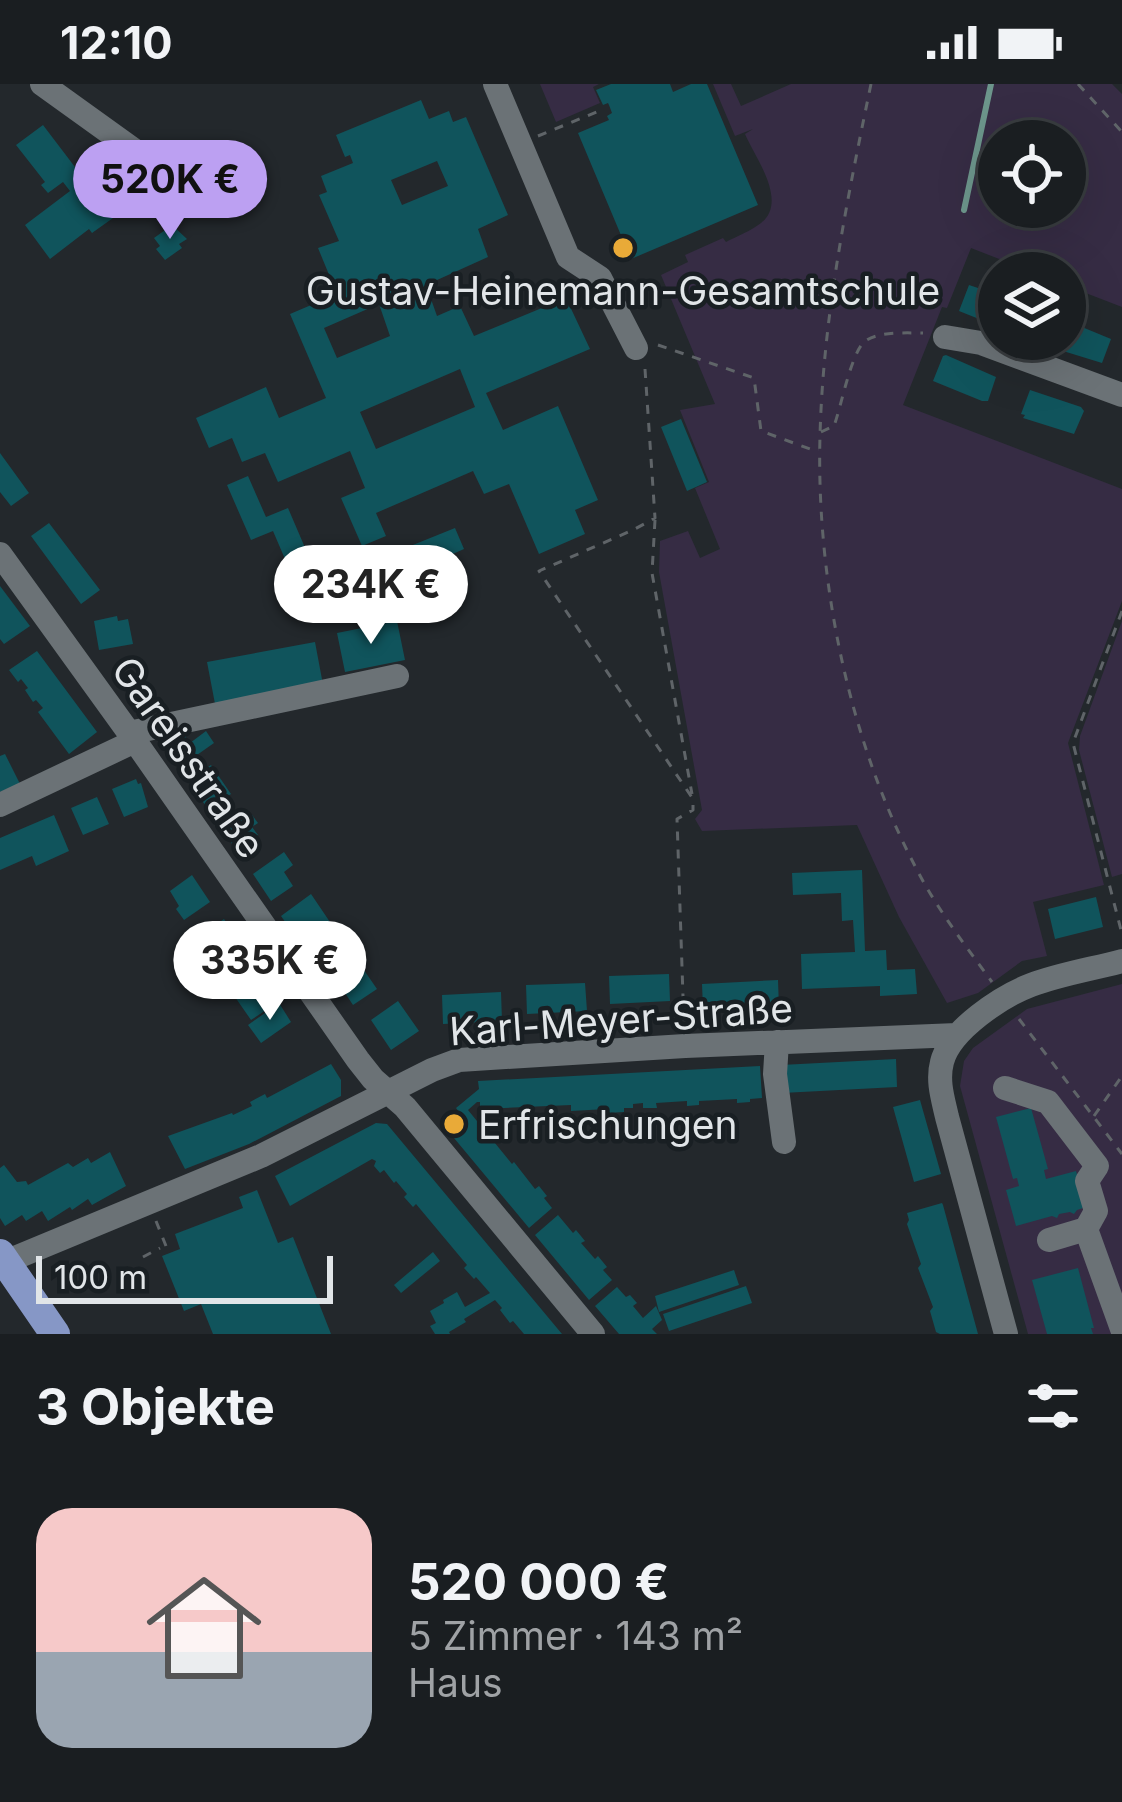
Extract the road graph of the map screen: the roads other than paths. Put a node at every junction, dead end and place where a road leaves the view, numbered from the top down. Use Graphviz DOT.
graph roads {
  1 [pos="42,84"];
  2 [pos="495,84"];
  3 [pos="163,171"];
  4 [pos="945,337"];
  5 [pos="636,348"];
  6 [pos="1122,395"];
  7 [pos="0,554"];
  8 [pos="397,676"];
  9 [pos="132,737"];
  10 [pos="0,805"];
  11 [pos="1122,961"];
  12 [pos="957,1035"];
  13 [pos="769,1042"];
  14 [pos="1005,1088"];
  15 [pos="387,1093"];
  16 [pos="763,1124"];
  17 [pos="784,1142"];
  18 [pos="1087,1233"];
  19 [pos="1048,1240"];
  20 [pos="2,1258"];
  21 [pos="1122,1329"];
  22 [pos="55,1334"];
  23 [pos="593,1334"];
  24 [pos="1006,1334"];
  1 -- 3 [label="street"];
  2 -- 5 [label="street"];
  4 -- 6 [label="street"];
  7 -- 9 [label="street, Gareisstraße"];
  8 -- 9 [label="street"];
  9 -- 10 [label="street"];
  9 -- 15 [label="street, Gareisstraße"];
  11 -- 12 [label="street"];
  12 -- 13 [label="street, Karl-Meyer-Straße"];
  12 -- 24 [label="street"];
  13 -- 15 [label="street, Karl-Meyer-Straße"];
  13 -- 16 [label="street"];
  13 -- 17 [label="street"];
  14 -- 18 [label="street"];
  15 -- 20 [label="street, Karl-Meyer-Straße"];
  15 -- 23 [label="street, Gareisstraße"];
  18 -- 19 [label="street"];
  18 -- 21 [label="street"];
  20 -- 22 [label="main road"];
}
